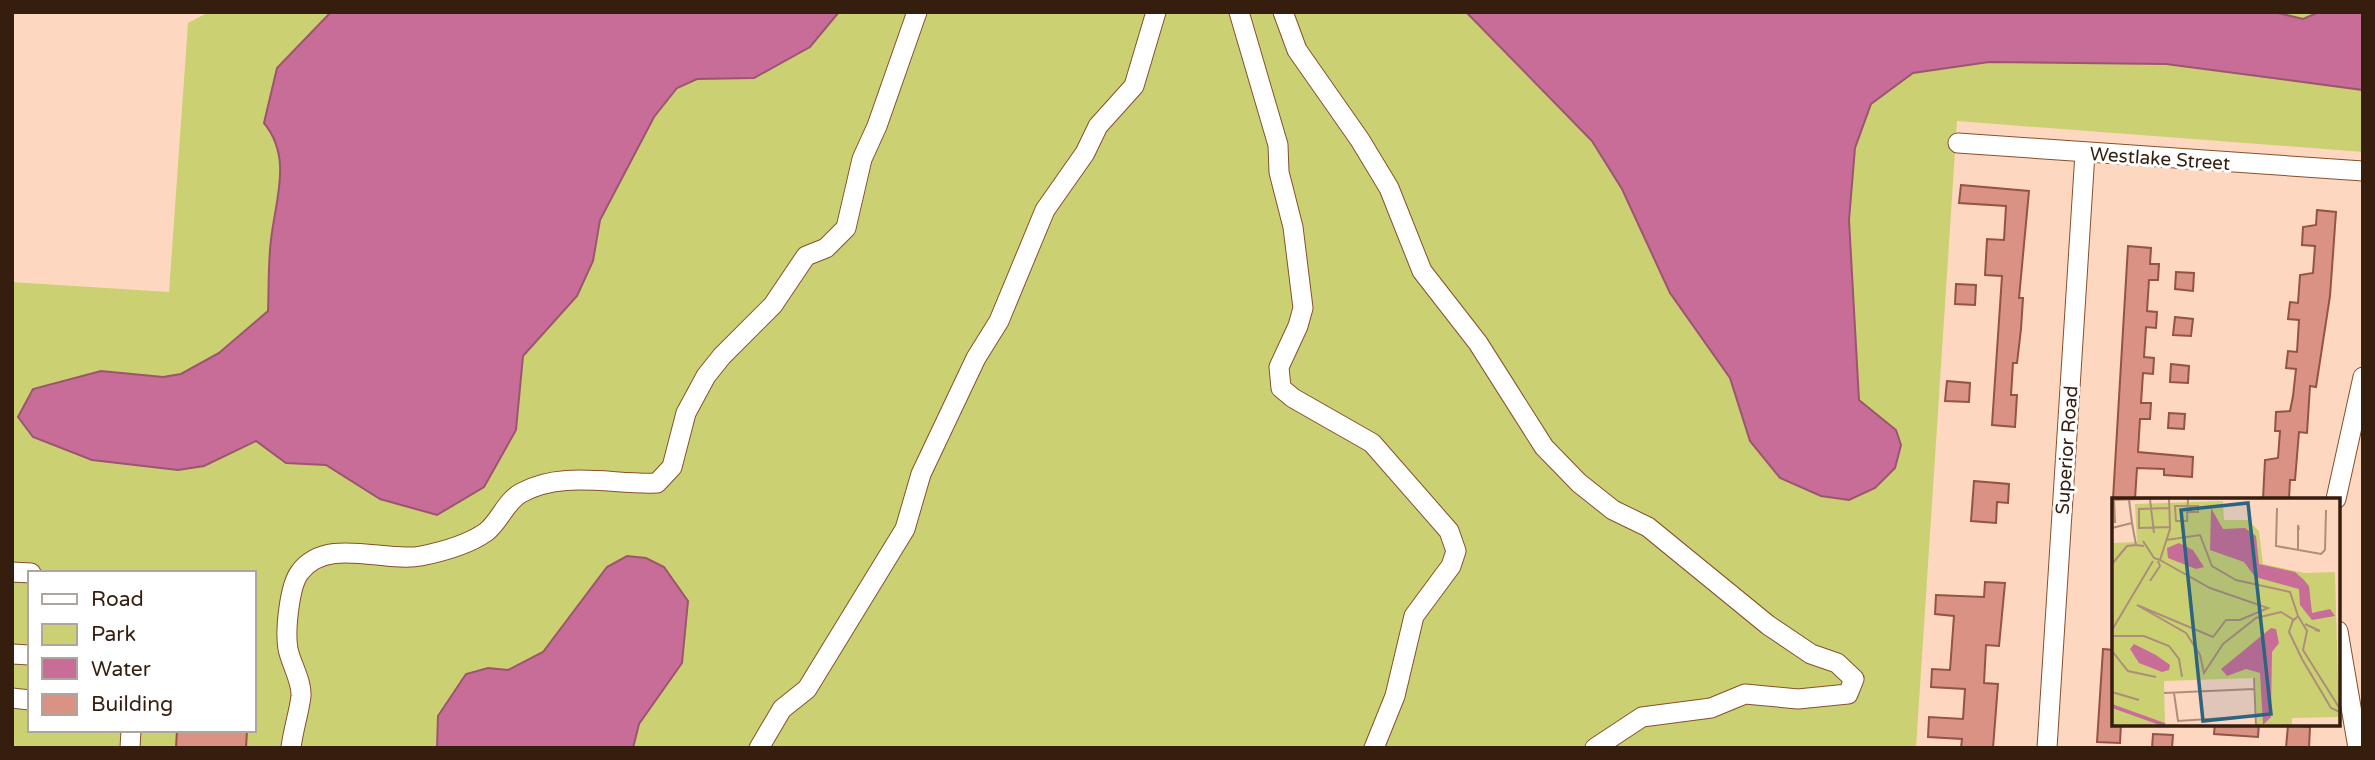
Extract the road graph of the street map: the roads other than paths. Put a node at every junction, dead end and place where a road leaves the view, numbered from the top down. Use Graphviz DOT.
graph roads {
  1 [pos="917,12"];
  2 [pos="1156,12"];
  3 [pos="1239,12"];
  4 [pos="1283,12"];
  5 [pos="1958,143"];
  6 [pos="2085,153"];
  7 [pos="2363,171"];
  8 [pos="2363,377"];
  9 [pos="2336,498"];
  10 [pos="2340,643"];
  11 [pos="291,748"];
  12 [pos="759,748"];
  13 [pos="1374,748"];
  14 [pos="1595,748"];
  15 [pos="2047,748"];
  16 [pos="2358,748"];
  1 -- 11 [label="street"];
  2 -- 12 [label="street"];
  3 -- 13 [label="street"];
  4 -- 14 [label="street"];
  5 -- 6 [label="street, Westlake Street"];
  6 -- 7 [label="street, Westlake Street"];
  6 -- 15 [label="street, Superior Road"];
  8 -- 9 [label="street"];
  10 -- 16 [label="street"];
}
